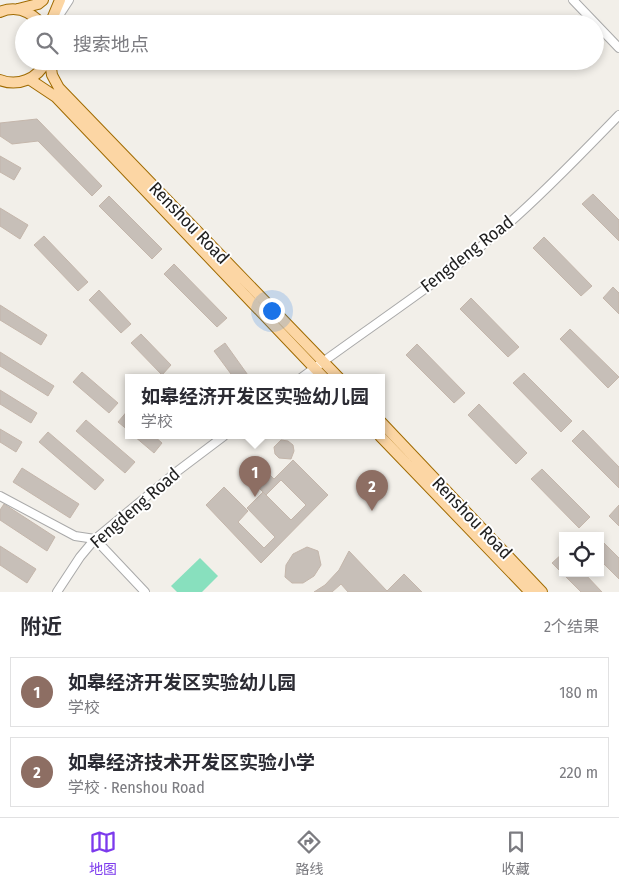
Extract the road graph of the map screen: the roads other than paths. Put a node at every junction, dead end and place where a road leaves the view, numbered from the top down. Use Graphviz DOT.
graph roads {
  1 [pos="32,0"];
  2 [pos="43,0"];
  3 [pos="60,0"];
  4 [pos="69,0"];
  5 [pos="573,0"];
  6 [pos="1,10"];
  7 [pos="18,10"];
  8 [pos="32,15"];
  9 [pos="55,15"];
  10 [pos="58,15"];
  11 [pos="587,15"];
  12 [pos="604,32"];
  13 [pos="619,48"];
  14 [pos="40,70"];
  15 [pos="51,70"];
  16 [pos="29,79"];
  17 [pos="0,80"];
  18 [pos="17,82"];
  19 [pos="0,89"];
  20 [pos="619,115"];
  21 [pos="323,361"];
  22 [pos="314,368"];
  23 [pos="306,374"];
  24 [pos="320,374"];
  25 [pos="335,374"];
  26 [pos="385,426"];
  27 [pos="220,439"];
  28 [pos="383,439"];
  29 [pos="0,496"];
  30 [pos="95,539"];
  31 [pos="57,592"];
  32 [pos="145,592"];
  33 [pos="530,592"];
  34 [pos="542,592"];
  1 -- 7 [label="street"];
  2 -- 7 [label="main road"];
  3 -- 9 [label="main road"];
  4 -- 10 [label="street"];
  5 -- 11 [label="street"];
  6 -- 7 [label="main road"];
  7 -- 8 [label="main road"];
  12 -- 13 [label="street"];
  14 -- 16 [label="main road"];
  15 -- 21 [label="main road, Renshou Road"];
  16 -- 18 [label="main road"];
  16 -- 22 [label="main road, Renshou Road"];
  17 -- 18 [label="main road"];
  18 -- 19 [label="main road"];
  20 -- 21 [label="street, Fengdeng Road"];
  21 -- 22 [label="street, Fengdeng Road"];
  21 -- 25 [label="main road, Renshou Road"];
  22 -- 23 [label="street, Fengdeng Road"];
  22 -- 24 [label="main road, Renshou Road"];
  26 -- 34 [label="main road, Renshou Road"];
  27 -- 30 [label="street, Fengdeng Road"];
  28 -- 33 [label="main road, Renshou Road"];
  29 -- 30 [label="street"];
  30 -- 31 [label="street, Fengdeng Road"];
  30 -- 32 [label="street"];
}
